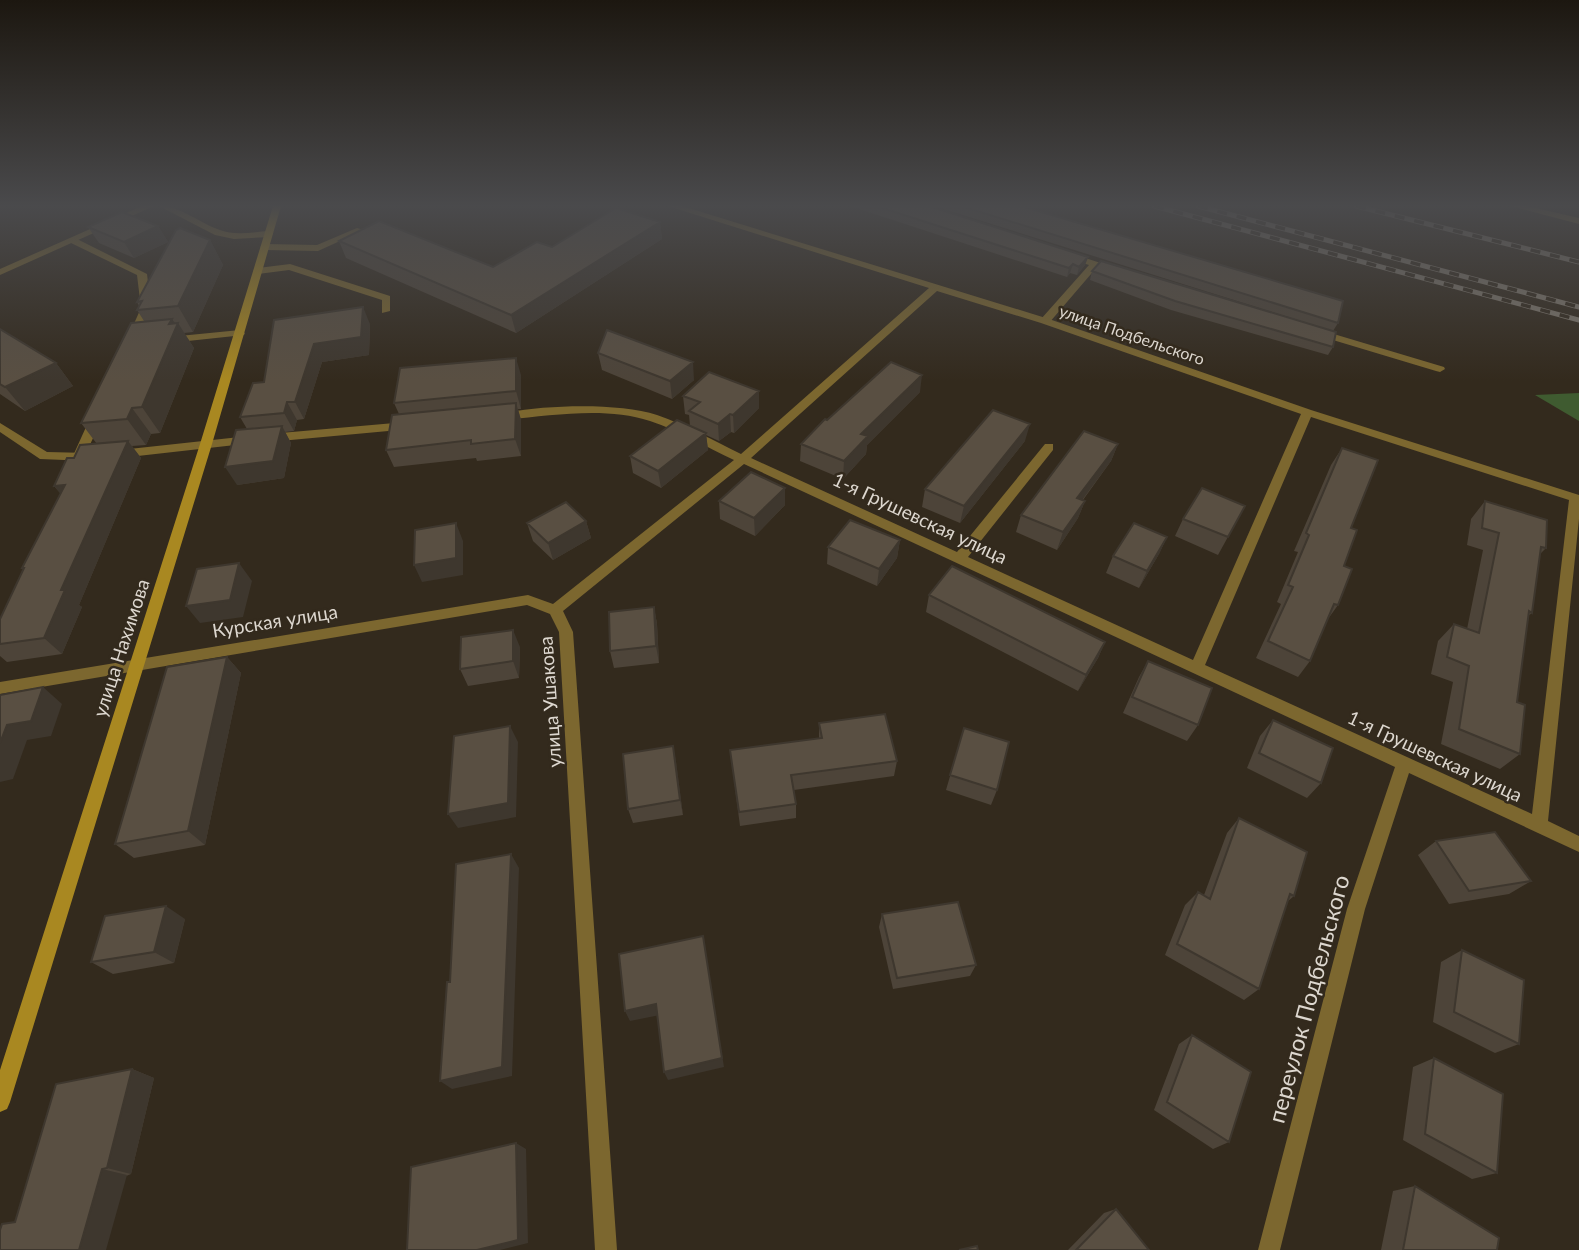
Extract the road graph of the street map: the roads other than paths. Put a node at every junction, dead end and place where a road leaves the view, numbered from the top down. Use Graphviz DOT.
graph roads {
  1 [pos="18,264"];
  2 [pos="122,264"];
  3 [pos="260,264"];
  4 [pos="862,264"];
  5 [pos="1095,264"];
  6 [pos="1096,264"];
  7 [pos="153,268"];
  8 [pos="258,271"];
  9 [pos="0,272"];
  10 [pos="1122,272"];
  11 [pos="142,274"];
  12 [pos="936,287"];
  13 [pos="385,311"];
  14 [pos="1045,321"];
  15 [pos="1307,328"];
  16 [pos="240,332"];
  17 [pos="157,341"];
  18 [pos="144,343"];
  19 [pos="1440,369"];
  20 [pos="101,408"];
  21 [pos="1307,412"];
  22 [pos="493,417"];
  23 [pos="425,424"];
  24 [pos="0,427"];
  25 [pos="206,444"];
  26 [pos="1049,447"];
  27 [pos="78,458"];
  28 [pos="744,458"];
  29 [pos="1577,499"];
  30 [pos="960,558"];
  31 [pos="555,610"];
  32 [pos="136,663"];
  33 [pos="1197,666"];
  34 [pos="0,688"];
  35 [pos="1404,763"];
  36 [pos="1539,826"];
  37 [pos="1579,844"];
  38 [pos="0,1102"];
  39 [pos="606,1250"];
  40 [pos="1269,1250"];
  1 -- 9 [label="street"];
  2 -- 11 [label="street"];
  3 -- 8 [label="street, улица Нахимова"];
  4 -- 12 [label="street, улица Подбельского"];
  5 -- 14 [label="street"];
  6 -- 10 [label="street"];
  7 -- 11 [label="street"];
  8 -- 13 [label="street"];
  8 -- 16 [label="street, улица Нахимова"];
  11 -- 18 [label="street"];
  12 -- 14 [label="street, улица Подбельского"];
  12 -- 28 [label="street, улица Ушакова"];
  14 -- 21 [label="street, улица Подбельского"];
  15 -- 19 [label="street"];
  16 -- 17 [label="street"];
  16 -- 25 [label="street, улица Нахимова"];
  20 -- 27 [label="street"];
  21 -- 29 [label="street, улица Подбельского"];
  21 -- 33 [label="street"];
  22 -- 28 [label="street, 1-я Грушевская улица"];
  23 -- 25 [label="street"];
  24 -- 27 [label="street"];
  25 -- 27 [label="street"];
  25 -- 32 [label="street, улица Нахимова"];
  26 -- 30 [label="street"];
  28 -- 30 [label="street, 1-я Грушевская улица"];
  28 -- 31 [label="street, улица Ушакова"];
  29 -- 36 [label="street"];
  30 -- 33 [label="street, 1-я Грушевская улица"];
  31 -- 32 [label="street, Курская улица"];
  31 -- 39 [label="street, улица Ушакова"];
  32 -- 34 [label="street, Курская улица"];
  32 -- 38 [label="street, улица Нахимова"];
  33 -- 35 [label="street, 1-я Грушевская улица"];
  35 -- 36 [label="street, 1-я Грушевская улица"];
  35 -- 40 [label="street, переулок Подбельского"];
  36 -- 37 [label="street, 1-я Грушевская улица"];
}
